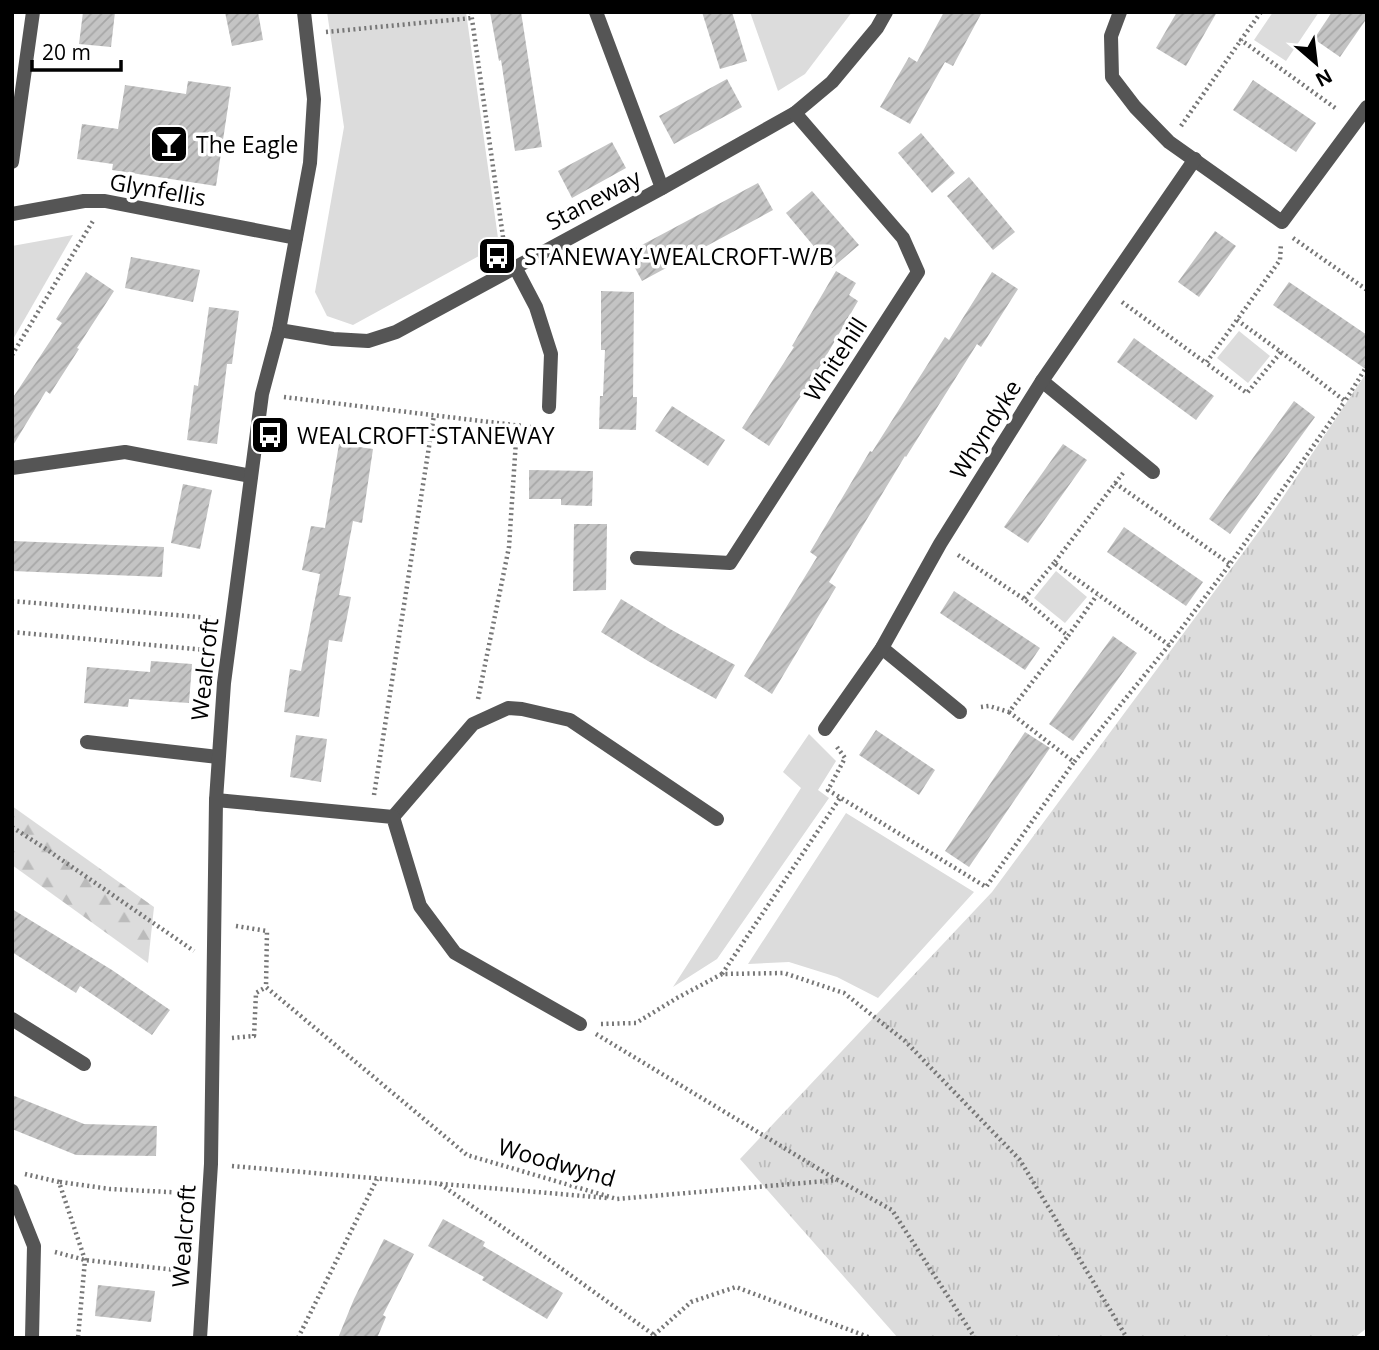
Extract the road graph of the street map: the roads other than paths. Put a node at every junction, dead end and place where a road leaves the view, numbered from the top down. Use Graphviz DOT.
graph roads {
  1 [pos="33,12"];
  2 [pos="304,12"];
  3 [pos="596,12"];
  4 [pos="886,12"];
  5 [pos="1120,12"];
  6 [pos="1367,107"];
  7 [pos="794,113"];
  8 [pos="1195,159"];
  9 [pos="12,162"];
  10 [pos="662,188"];
  11 [pos="12,214"];
  12 [pos="296,238"];
  13 [pos="515,267"];
  14 [pos="279,330"];
  15 [pos="1042,381"];
  16 [pos="549,407"];
  17 [pos="12,468"];
  18 [pos="1153,472"];
  19 [pos="251,476"];
  20 [pos="637,558"];
  21 [pos="882,648"];
  22 [pos="960,712"];
  23 [pos="825,729"];
  24 [pos="88,742"];
  25 [pos="218,757"];
  26 [pos="215,800"];
  27 [pos="393,817"];
  28 [pos="718,819"];
  29 [pos="12,1019"];
  30 [pos="580,1024"];
  31 [pos="83,1065"];
  32 [pos="12,1191"];
  33 [pos="32,1338"];
  34 [pos="200,1338"];
  1 -- 9 [label="street"];
  2 -- 12 [label="street, Wealcroft"];
  3 -- 10 [label="street"];
  4 -- 7 [label="street, Staneway"];
  5 -- 8 [label="street"];
  6 -- 8 [label="street"];
  7 -- 10 [label="street, Staneway"];
  7 -- 20 [label="street, Whitehill"];
  8 -- 15 [label="street, Whyndyke"];
  10 -- 13 [label="street, Staneway"];
  11 -- 12 [label="street, Glynfellis"];
  12 -- 14 [label="street, Wealcroft"];
  13 -- 14 [label="street, Staneway"];
  13 -- 16 [label="street"];
  14 -- 19 [label="street, Wealcroft"];
  15 -- 18 [label="street"];
  15 -- 21 [label="street, Whyndyke"];
  17 -- 19 [label="street"];
  19 -- 25 [label="street, Wealcroft"];
  21 -- 22 [label="street"];
  21 -- 23 [label="street, Whyndyke"];
  24 -- 25 [label="street"];
  25 -- 26 [label="street, Wealcroft"];
  26 -- 27 [label="street"];
  26 -- 34 [label="street, Wealcroft"];
  27 -- 28 [label="street"];
  27 -- 30 [label="street"];
  29 -- 31 [label="street"];
  32 -- 33 [label="street"];
}
